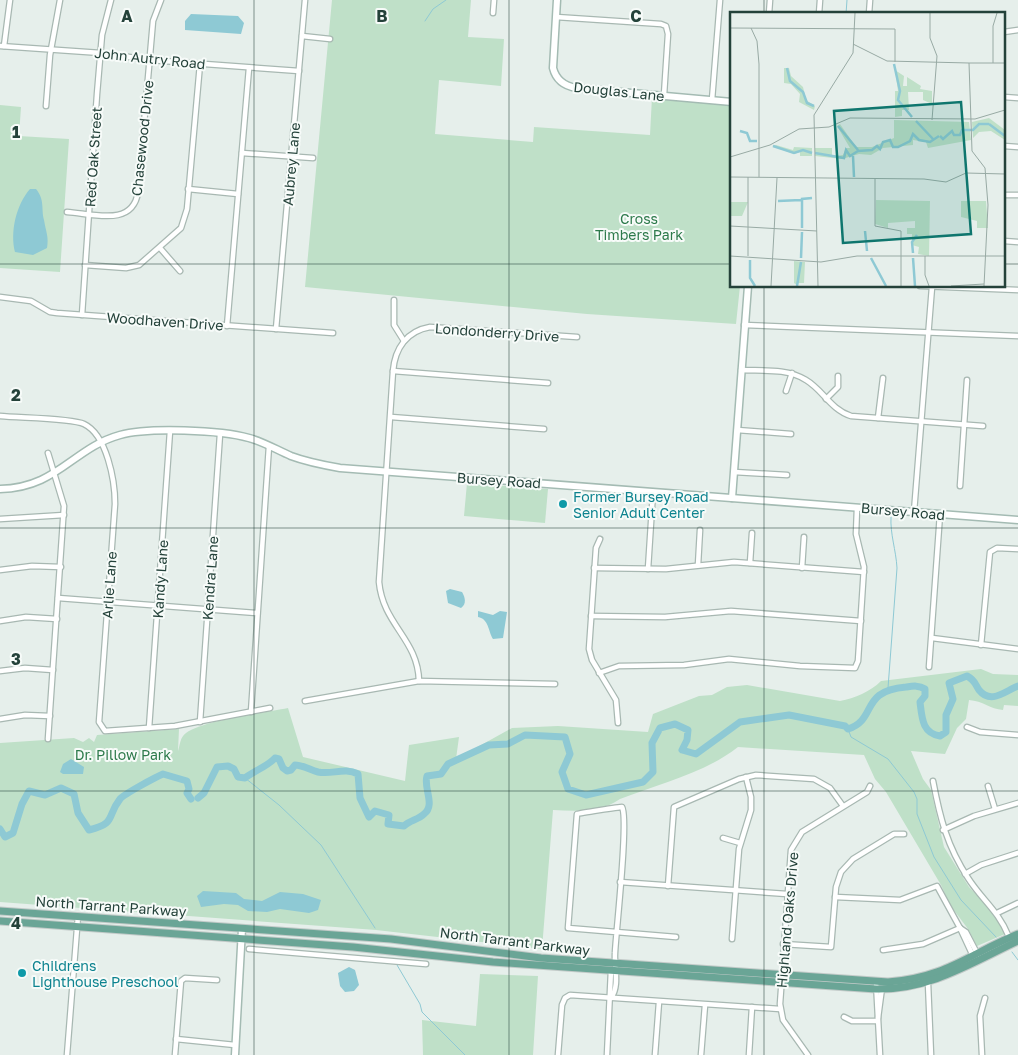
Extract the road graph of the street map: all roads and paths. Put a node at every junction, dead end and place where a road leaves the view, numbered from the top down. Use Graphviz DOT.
graph roads {
  1 [pos="10,0"];
  2 [pos="60,0"];
  3 [pos="111,0"];
  4 [pos="161,0"];
  5 [pos="305,0"];
  6 [pos="494,0"];
  7 [pos="557,0"];
  8 [pos="720,0"];
  9 [pos="493,13"];
  10 [pos="556,16"];
  11 [pos="302,36"];
  12 [pos="330,38"];
  13 [pos="2,46"];
  14 [pos="52,49"];
  15 [pos="101,53"];
  16 [pos="150,60"];
  17 [pos="200,64"];
  18 [pos="249,68"];
  19 [pos="299,71"];
  20 [pos="664,95"];
  21 [pos="712,100"];
  22 [pos="730,102"];
  23 [pos="46,106"];
  24 [pos="242,153"];
  25 [pos="292,157"];
  26 [pos="313,158"];
  27 [pos="188,189"];
  28 [pos="238,194"];
  29 [pos="67,212"];
  30 [pos="89,214"];
  31 [pos="160,248"];
  32 [pos="85,265"];
  33 [pos="180,271"];
  34 [pos="748,288"];
  35 [pos="932,288"];
  36 [pos="961,288"];
  37 [pos="1018,290"];
  38 [pos="0,297"];
  39 [pos="394,300"];
  40 [pos="82,315"];
  41 [pos="227,326"];
  42 [pos="744,326"];
  43 [pos="276,329"];
  44 [pos="334,333"];
  45 [pos="928,333"];
  46 [pos="1018,336"];
  47 [pos="577,338"];
  48 [pos="404,341"];
  49 [pos="393,370"];
  50 [pos="741,370"];
  51 [pos="792,373"];
  52 [pos="838,376"];
  53 [pos="883,378"];
  54 [pos="967,380"];
  55 [pos="548,383"];
  56 [pos="786,391"];
  57 [pos="826,399"];
  58 [pos="0,416"];
  59 [pos="391,417"];
  60 [pos="878,418"];
  61 [pos="922,422"];
  62 [pos="964,424"];
  63 [pos="983,426"];
  64 [pos="544,429"];
  65 [pos="737,430"];
  66 [pos="170,431"];
  67 [pos="220,434"];
  68 [pos="791,434"];
  69 [pos="100,443"];
  70 [pos="270,446"];
  71 [pos="48,453"];
  72 [pos="388,472"];
  73 [pos="734,472"];
  74 [pos="55,474"];
  75 [pos="787,476"];
  76 [pos="960,486"];
  77 [pos="0,489"];
  78 [pos="654,492"];
  79 [pos="732,498"];
  80 [pos="858,508"];
  81 [pos="914,512"];
  82 [pos="940,514"];
  83 [pos="64,515"];
  84 [pos="0,519"];
  85 [pos="1018,520"];
  86 [pos="700,530"];
  87 [pos="752,533"];
  88 [pos="804,538"];
  89 [pos="600,539"];
  90 [pos="1018,549"];
  91 [pos="750,563"];
  92 [pos="698,565"];
  93 [pos="60,567"];
  94 [pos="594,568"];
  95 [pos="802,568"];
  96 [pos="648,569"];
  97 [pos="0,570"];
  98 [pos="864,572"];
  99 [pos="58,598"];
  100 [pos="108,602"];
  101 [pos="158,605"];
  102 [pos="208,609"];
  103 [pos="258,613"];
  104 [pos="590,616"];
  105 [pos="57,619"];
  106 [pos="0,621"];
  107 [pos="861,621"];
  108 [pos="932,638"];
  109 [pos="981,645"];
  110 [pos="1018,649"];
  111 [pos="929,667"];
  112 [pos="53,670"];
  113 [pos="0,671"];
  114 [pos="598,673"];
  115 [pos="419,681"];
  116 [pos="555,684"];
  117 [pos="305,701"];
  118 [pos="270,708"];
  119 [pos="251,712"];
  120 [pos="50,716"];
  121 [pos="0,718"];
  122 [pos="200,722"];
  123 [pos="618,723"];
  124 [pos="149,728"];
  125 [pos="967,728"];
  126 [pos="1018,735"];
  127 [pos="48,739"];
  128 [pos="746,776"];
  129 [pos="933,781"];
  130 [pos="870,786"];
  131 [pos="988,786"];
  132 [pos="1018,803"];
  133 [pos="843,806"];
  134 [pos="995,809"];
  135 [pos="943,830"];
  136 [pos="904,834"];
  137 [pos="723,838"];
  138 [pos="740,843"];
  139 [pos="1018,853"];
  140 [pos="966,874"];
  141 [pos="620,882"];
  142 [pos="668,886"];
  143 [pos="736,890"];
  144 [pos="787,894"];
  145 [pos="835,896"];
  146 [pos="1018,903"];
  147 [pos="0,911"];
  148 [pos="997,913"];
  149 [pos="78,916"];
  150 [pos="0,921"];
  151 [pos="153,922"];
  152 [pos="77,926"];
  153 [pos="960,928"];
  154 [pos="242,929"];
  155 [pos="152,932"];
  156 [pos="616,932"];
  157 [pos="1018,934"];
  158 [pos="676,937"];
  159 [pos="1009,937"];
  160 [pos="241,939"];
  161 [pos="732,939"];
  162 [pos="1018,941"];
  163 [pos="300,943"];
  164 [pos="783,944"];
  165 [pos="249,949"];
  166 [pos="883,950"];
  167 [pos="300,953"];
  168 [pos="977,959"];
  169 [pos="426,964"];
  170 [pos="614,969"];
  171 [pos="781,979"];
  172 [pos="217,980"];
  173 [pos="928,984"];
  174 [pos="879,986"];
  175 [pos="611,998"];
  176 [pos="985,998"];
  177 [pos="659,1002"];
  178 [pos="705,1005"];
  179 [pos="752,1007"];
  180 [pos="780,1009"];
  181 [pos="844,1017"];
  182 [pos="877,1021"];
  183 [pos="176,1039"];
  184 [pos="235,1045"];
  185 [pos="67,1055"];
  186 [pos="175,1055"];
  187 [pos="235,1055"];
  188 [pos="558,1055"];
  189 [pos="607,1055"];
  190 [pos="655,1055"];
  191 [pos="701,1055"];
  192 [pos="749,1055"];
  193 [pos="808,1055"];
  194 [pos="880,1055"];
  195 [pos="931,1055"];
  196 [pos="982,1055"];
  1 -- 13 [label="street"];
  2 -- 14 [label="street"];
  3 -- 15 [label="street, Red Oak Street"];
  4 -- 16 [label="street, Chasewood Drive"];
  5 -- 11 [label="street, Aubrey Lane"];
  6 -- 9 [label="street"];
  7 -- 10 [label="street, Douglas Lane"];
  8 -- 21 [label="street"];
  10 -- 20 [label="street, Douglas Lane"];
  10 -- 20 [label="street"];
  11 -- 12 [label="street"];
  11 -- 19 [label="street, Aubrey Lane"];
  13 -- 14 [label="street, John Autry Road"];
  14 -- 15 [label="street, John Autry Road"];
  14 -- 23 [label="street"];
  15 -- 16 [label="street, John Autry Road"];
  15 -- 30 [label="street, Red Oak Street"];
  16 -- 17 [label="street, John Autry Road"];
  16 -- 30 [label="street, Chasewood Drive"];
  17 -- 18 [label="street, John Autry Road"];
  17 -- 27 [label="street"];
  18 -- 19 [label="street, John Autry Road"];
  18 -- 24 [label="street"];
  19 -- 25 [label="street, Aubrey Lane"];
  20 -- 21 [label="street, Douglas Lane"];
  21 -- 22 [label="street, Douglas Lane"];
  24 -- 25 [label="street"];
  24 -- 28 [label="street"];
  25 -- 26 [label="street"];
  25 -- 43 [label="street, Aubrey Lane"];
  27 -- 28 [label="street"];
  27 -- 31 [label="street"];
  28 -- 41 [label="street"];
  29 -- 30 [label="street, Chasewood Drive"];
  30 -- 32 [label="street, Red Oak Street"];
  31 -- 32 [label="street"];
  31 -- 33 [label="street"];
  32 -- 40 [label="street, Red Oak Street"];
  34 -- 42 [label="street"];
  35 -- 45 [label="street"];
  36 -- 37 [label="street"];
  38 -- 40 [label="street, Woodhaven Drive"];
  39 -- 48 [label="street"];
  40 -- 41 [label="street, Woodhaven Drive"];
  41 -- 43 [label="street, Woodhaven Drive"];
  42 -- 45 [label="street"];
  42 -- 50 [label="street"];
  43 -- 44 [label="street, Woodhaven Drive"];
  45 -- 46 [label="street"];
  45 -- 61 [label="street"];
  47 -- 48 [label="street, Londonderry Drive"];
  48 -- 49 [label="street"];
  49 -- 55 [label="street"];
  49 -- 59 [label="street"];
  50 -- 51 [label="street"];
  50 -- 65 [label="street"];
  51 -- 56 [label="street"];
  51 -- 57 [label="street"];
  52 -- 57 [label="street"];
  53 -- 60 [label="street"];
  54 -- 62 [label="street"];
  57 -- 60 [label="street"];
  58 -- 69 [label="street"];
  59 -- 64 [label="street"];
  59 -- 72 [label="street"];
  60 -- 61 [label="street"];
  61 -- 62 [label="street"];
  61 -- 81 [label="street"];
  62 -- 63 [label="street"];
  62 -- 76 [label="street"];
  65 -- 68 [label="street"];
  65 -- 73 [label="street"];
  66 -- 67 [label="street, Bursey Road"];
  66 -- 69 [label="street, Bursey Road"];
  66 -- 101 [label="street, Kandy Lane"];
  67 -- 70 [label="street, Bursey Road"];
  67 -- 102 [label="street, Kendra Lane"];
  69 -- 74 [label="street, Bursey Road"];
  69 -- 100 [label="street, Arlie Lane"];
  70 -- 72 [label="street, Bursey Road"];
  70 -- 103 [label="street"];
  71 -- 74 [label="street"];
  72 -- 78 [label="street, Bursey Road"];
  72 -- 115 [label="street"];
  73 -- 75 [label="street"];
  73 -- 79 [label="street"];
  74 -- 77 [label="street, Bursey Road"];
  74 -- 83 [label="street"];
  78 -- 79 [label="street, Bursey Road"];
  78 -- 96 [label="street"];
  79 -- 80 [label="street, Bursey Road"];
  80 -- 81 [label="street, Bursey Road"];
  80 -- 98 [label="street"];
  81 -- 82 [label="street, Bursey Road"];
  82 -- 85 [label="street, Bursey Road"];
  82 -- 108 [label="street"];
  83 -- 84 [label="street"];
  83 -- 93 [label="street"];
  86 -- 92 [label="street"];
  87 -- 91 [label="street"];
  88 -- 95 [label="street"];
  89 -- 94 [label="street"];
  90 -- 109 [label="street"];
  91 -- 92 [label="street"];
  91 -- 95 [label="street"];
  92 -- 96 [label="street"];
  93 -- 97 [label="street"];
  93 -- 99 [label="street"];
  94 -- 96 [label="street"];
  94 -- 104 [label="street"];
  95 -- 98 [label="street"];
  98 -- 107 [label="street"];
  99 -- 100 [label="street"];
  99 -- 105 [label="street"];
  100 -- 101 [label="street"];
  100 -- 124 [label="street, Arlie Lane"];
  101 -- 102 [label="street"];
  101 -- 124 [label="street, Kandy Lane"];
  102 -- 103 [label="street"];
  102 -- 122 [label="street, Kendra Lane"];
  103 -- 119 [label="street"];
  104 -- 107 [label="street"];
  104 -- 114 [label="street"];
  105 -- 106 [label="street"];
  105 -- 112 [label="street"];
  107 -- 114 [label="street"];
  108 -- 109 [label="street"];
  108 -- 111 [label="street"];
  109 -- 110 [label="street"];
  112 -- 113 [label="street"];
  112 -- 120 [label="street"];
  114 -- 123 [label="street"];
  115 -- 116 [label="street"];
  115 -- 117 [label="street"];
  118 -- 119 [label="street"];
  119 -- 122 [label="street"];
  120 -- 121 [label="street"];
  120 -- 127 [label="street"];
  122 -- 124 [label="street"];
  125 -- 126 [label="street"];
  128 -- 133 [label="street"];
  128 -- 138 [label="street"];
  128 -- 142 [label="street"];
  129 -- 135 [label="street"];
  130 -- 133 [label="street, Highland Oaks Drive"];
  131 -- 134 [label="street"];
  132 -- 134 [label="street"];
  133 -- 144 [label="street, Highland Oaks Drive"];
  134 -- 135 [label="street"];
  135 -- 140 [label="street"];
  136 -- 145 [label="street"];
  137 -- 138 [label="street"];
  138 -- 143 [label="street"];
  139 -- 140 [label="street"];
  140 -- 148 [label="street"];
  141 -- 142 [label="street"];
  141 -- 156 [label="street"];
  141 -- 156 [label="street"];
  142 -- 143 [label="street"];
  143 -- 144 [label="street"];
  143 -- 161 [label="street"];
  144 -- 164 [label="street, Highland Oaks Drive"];
  145 -- 153 [label="street"];
  145 -- 164 [label="street"];
  146 -- 148 [label="street"];
  147 -- 149 [label="main road, North Tarrant Parkway"];
  148 -- 159 [label="street"];
  149 -- 151 [label="main road, North Tarrant Parkway"];
  149 -- 152 [label="street"];
  150 -- 152 [label="main road, North Tarrant Parkway"];
  151 -- 154 [label="main road, North Tarrant Parkway"];
  151 -- 155 [label="main road"];
  152 -- 155 [label="main road, North Tarrant Parkway"];
  152 -- 185 [label="street"];
  153 -- 166 [label="street"];
  153 -- 168 [label="street"];
  154 -- 160 [label="street"];
  154 -- 170 [label="main road, North Tarrant Parkway"];
  155 -- 160 [label="main road, North Tarrant Parkway"];
  156 -- 158 [label="street"];
  156 -- 170 [label="street"];
  157 -- 159 [label="main road, North Tarrant Parkway"];
  159 -- 168 [label="main road, North Tarrant Parkway"];
  160 -- 163 [label="main road, North Tarrant Parkway"];
  160 -- 184 [label="street"];
  162 -- 168 [label="main road, North Tarrant Parkway"];
  163 -- 167 [label="street"];
  163 -- 170 [label="main road, North Tarrant Parkway"];
  164 -- 171 [label="street, Highland Oaks Drive"];
  165 -- 167 [label="street"];
  167 -- 169 [label="street"];
  168 -- 173 [label="main road, North Tarrant Parkway"];
  168 -- 174 [label="main road, North Tarrant Parkway"];
  170 -- 171 [label="main road, North Tarrant Parkway"];
  170 -- 175 [label="street"];
  171 -- 174 [label="main road, North Tarrant Parkway"];
  171 -- 180 [label="street, Highland Oaks Drive"];
  172 -- 183 [label="street"];
  173 -- 174 [label="main road, North Tarrant Parkway"];
  173 -- 195 [label="street"];
  174 -- 182 [label="street"];
  175 -- 177 [label="street"];
  175 -- 188 [label="street"];
  175 -- 189 [label="street"];
  176 -- 196 [label="street"];
  177 -- 178 [label="street"];
  177 -- 190 [label="street"];
  178 -- 179 [label="street"];
  178 -- 191 [label="street"];
  179 -- 180 [label="street"];
  179 -- 192 [label="street"];
  180 -- 193 [label="street, Highland Oaks Drive"];
  181 -- 182 [label="street"];
  182 -- 194 [label="street"];
  183 -- 184 [label="street"];
  183 -- 186 [label="street"];
  184 -- 187 [label="street"];
}
